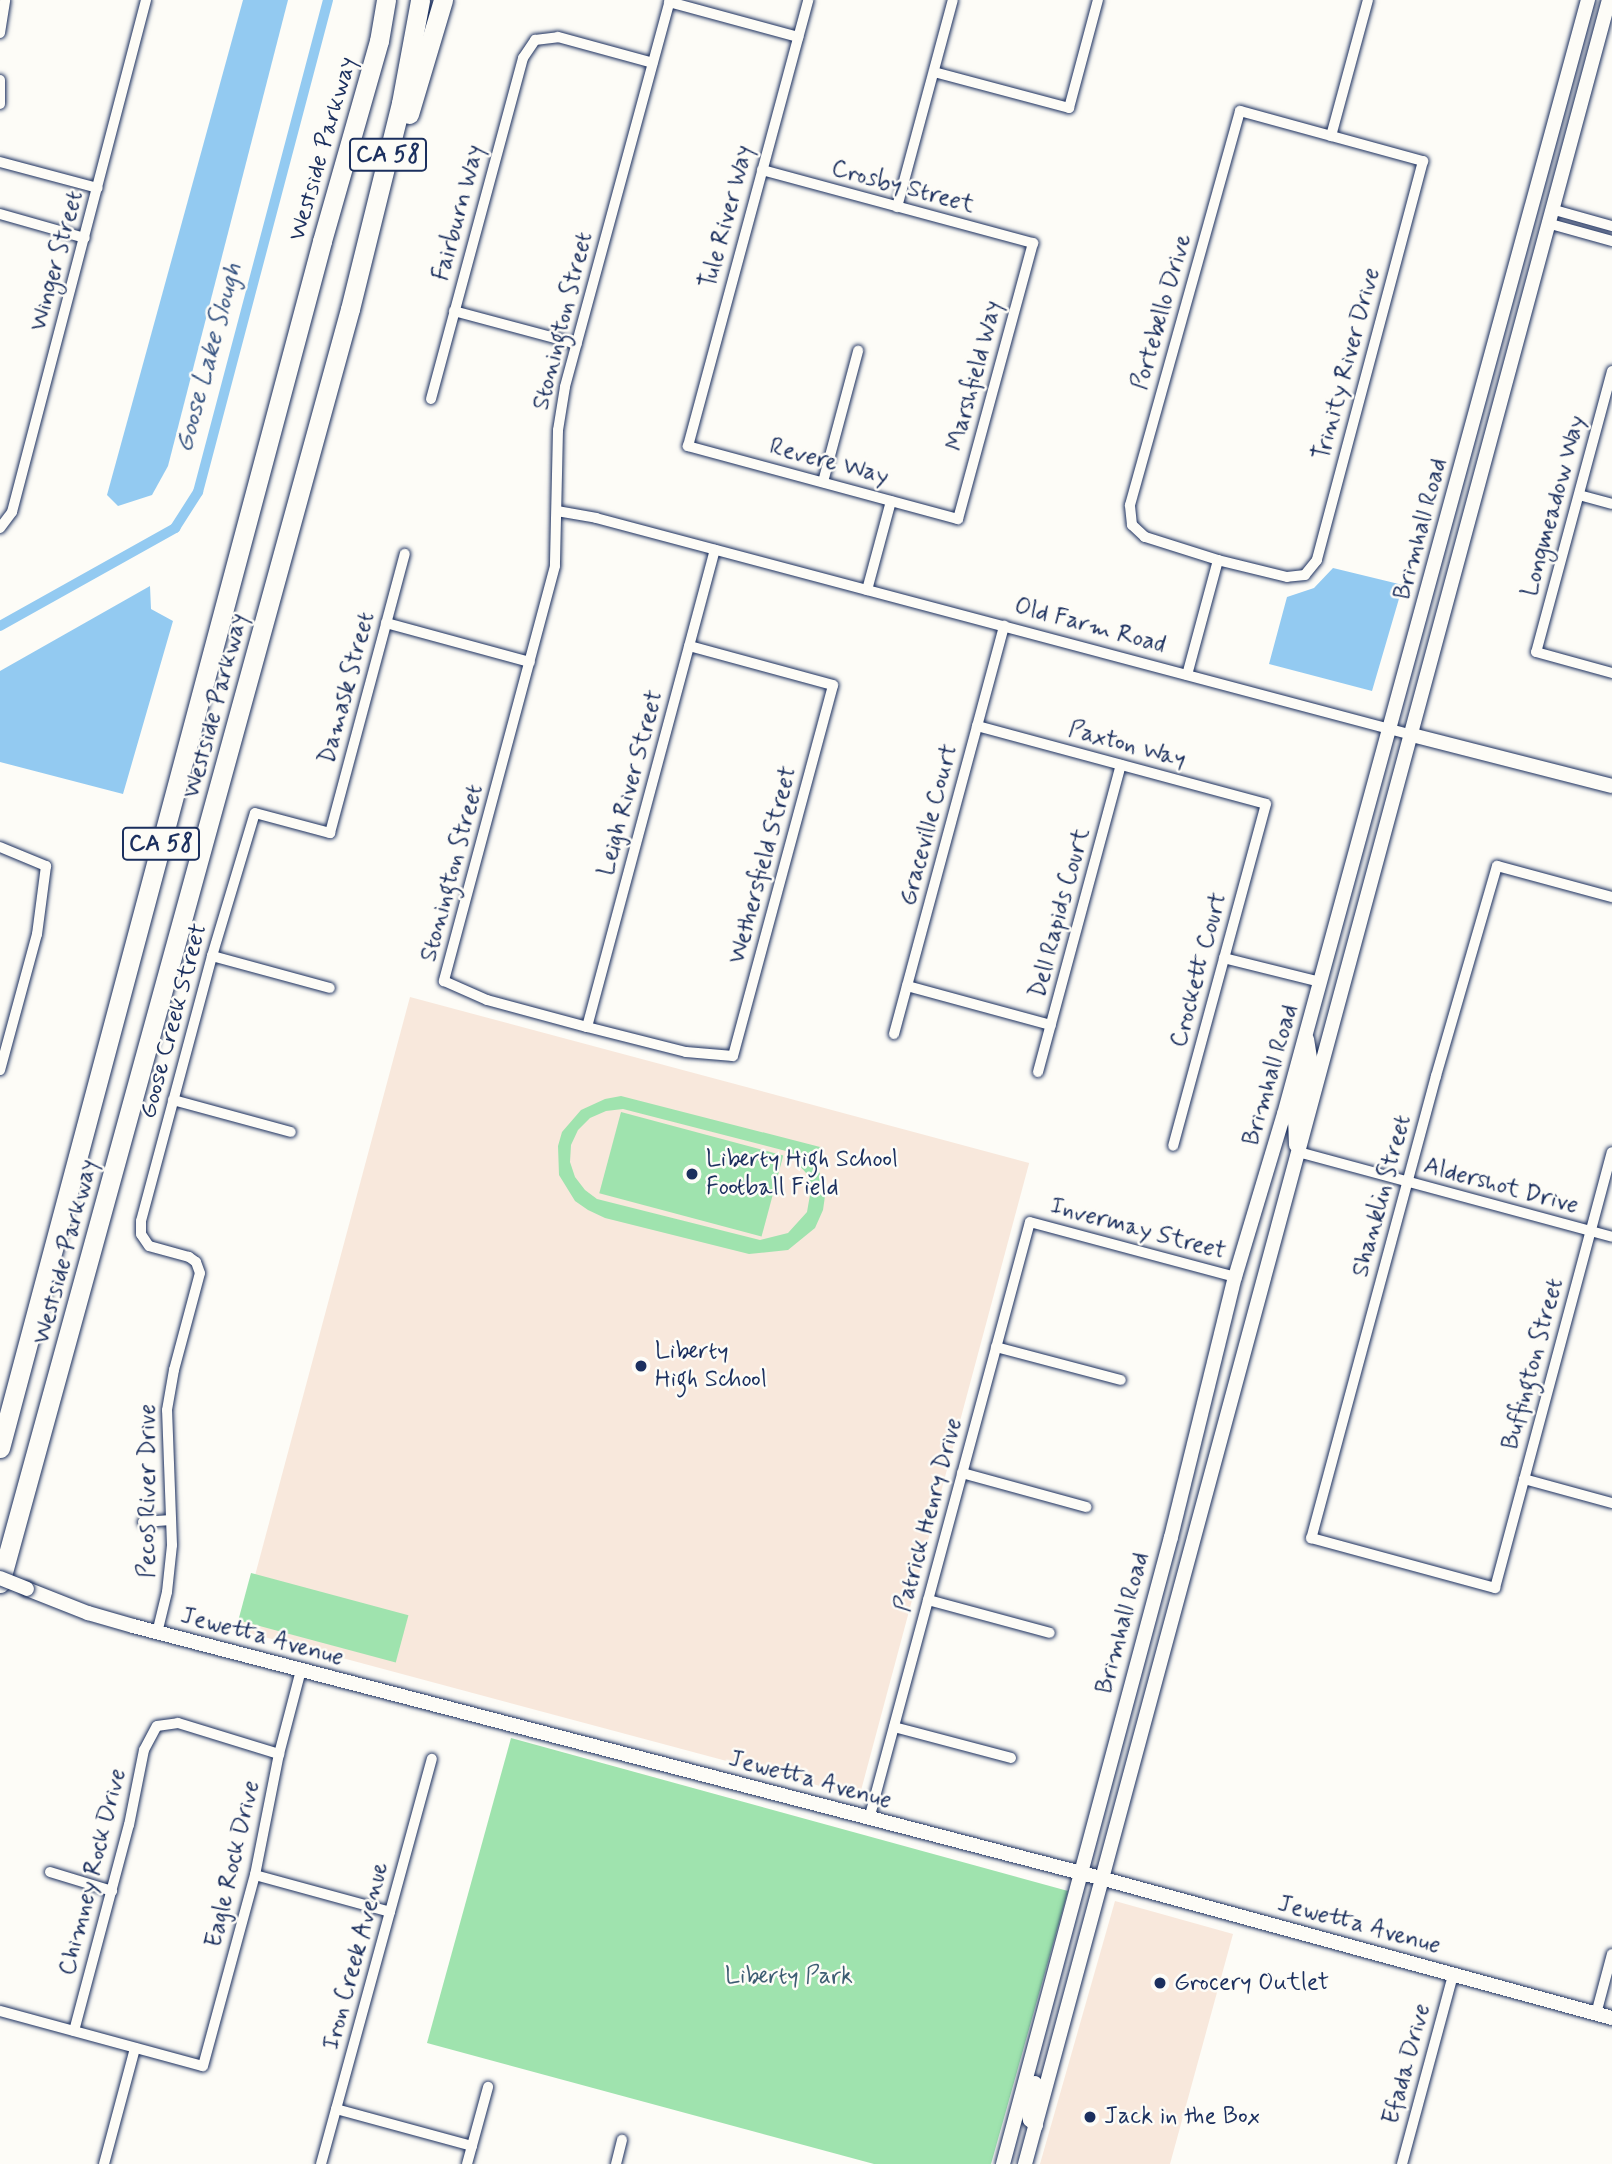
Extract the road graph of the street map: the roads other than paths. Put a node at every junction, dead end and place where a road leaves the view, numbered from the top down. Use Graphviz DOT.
graph roads {
  1 [pos="5,0"];
  2 [pos="146,0"];
  3 [pos="374,0"];
  4 [pos="386,0"];
  5 [pos="420,0"];
  6 [pos="443,0"];
  7 [pos="808,0"];
  8 [pos="953,0"];
  9 [pos="1098,0"];
  10 [pos="1368,0"];
  11 [pos="1588,0"];
  12 [pos="1609,0"];
  13 [pos="669,1"];
  14 [pos="0,33"];
  15 [pos="798,37"];
  16 [pos="653,63"];
  17 [pos="934,72"];
  18 [pos="0,80"];
  19 [pos="0,104"];
  20 [pos="1559,106"];
  21 [pos="1331,136"];
  22 [pos="0,162"];
  23 [pos="762,170"];
  24 [pos="98,188"];
  25 [pos="897,207"];
  26 [pos="0,214"];
  27 [pos="1549,216"];
  28 [pos="1612,226"];
  29 [pos="85,238"];
  30 [pos="322,241"];
  31 [pos="1612,241"];
  32 [pos="1033,243"];
  33 [pos="350,309"];
  34 [pos="454,311"];
  35 [pos="577,344"];
  36 [pos="858,351"];
  37 [pos="1612,371"];
  38 [pos="430,399"];
  39 [pos="688,446"];
  40 [pos="823,482"];
  41 [pos="1579,495"];
  42 [pos="891,500"];
  43 [pos="1612,504"];
  44 [pos="557,511"];
  45 [pos="958,519"];
  46 [pos="0,528"];
  47 [pos="715,550"];
  48 [pos="405,554"];
  49 [pos="1218,560"];
  50 [pos="867,590"];
  51 [pos="386,623"];
  52 [pos="1004,626"];
  53 [pos="689,646"];
  54 [pos="530,662"];
  55 [pos="1612,673"];
  56 [pos="1187,675"];
  57 [pos="977,726"];
  58 [pos="1388,728"];
  59 [pos="1412,735"];
  60 [pos="1121,765"];
  61 [pos="1612,786"];
  62 [pos="1266,804"];
  63 [pos="255,813"];
  64 [pos="0,847"];
  65 [pos="1612,897"];
  66 [pos="212,956"];
  67 [pos="1224,958"];
  68 [pos="1320,982"];
  69 [pos="907,986"];
  70 [pos="330,988"];
  71 [pos="1051,1025"];
  72 [pos="587,1027"];
  73 [pos="894,1034"];
  74 [pos="1306,1034"];
  75 [pos="0,1070"];
  76 [pos="1038,1072"];
  77 [pos="173,1100"];
  78 [pos="291,1132"];
  79 [pos="1173,1146"];
  80 [pos="1298,1152"];
  81 [pos="1612,1152"];
  82 [pos="1407,1182"];
  83 [pos="1030,1222"];
  84 [pos="1591,1231"];
  85 [pos="1612,1237"];
  86 [pos="200,1268"];
  87 [pos="1235,1278"];
  88 [pos="996,1346"];
  89 [pos="1121,1380"];
  90 [pos="0,1448"];
  91 [pos="962,1473"];
  92 [pos="1524,1479"];
  93 [pos="1612,1503"];
  94 [pos="1086,1507"];
  95 [pos="171,1520"];
  96 [pos="142,1522"];
  97 [pos="0,1580"];
  98 [pos="1495,1588"];
  99 [pos="928,1600"];
  100 [pos="157,1633"];
  101 [pos="1050,1633"];
  102 [pos="301,1670"];
  103 [pos="894,1727"];
  104 [pos="279,1754"];
  105 [pos="1011,1758"];
  106 [pos="432,1759"];
  107 [pos="869,1819"];
  108 [pos="50,1872"];
  109 [pos="1078,1874"];
  110 [pos="255,1875"];
  111 [pos="1104,1879"];
  112 [pos="112,1891"];
  113 [pos="390,1912"];
  114 [pos="1612,1954"];
  115 [pos="1453,1975"];
  116 [pos="0,2011"];
  117 [pos="1596,2014"];
  118 [pos="1612,2018"];
  119 [pos="1041,2023"];
  120 [pos="74,2031"];
  121 [pos="135,2048"];
  122 [pos="488,2087"];
  123 [pos="336,2109"];
  124 [pos="1036,2125"];
  125 [pos="622,2140"];
  126 [pos="472,2146"];
  127 [pos="1004,2163"];
  128 [pos="104,2164"];
  129 [pos="321,2164"];
  130 [pos="467,2164"];
  131 [pos="616,2164"];
  132 [pos="1024,2164"];
  133 [pos="1402,2164"];
  1 -- 14 [label="street"];
  2 -- 24 [label="street, Winger Street"];
  3 -- 30 [label="highway"];
  4 -- 30 [label="highway, Westside Parkway / CA 58"];
  5 -- 33 [label="highway, Westside Parkway / CA 58"];
  6 -- 33 [label="highway"];
  7 -- 15 [label="street, Tule River Way"];
  8 -- 17 [label="street"];
  9 -- 17 [label="street"];
  10 -- 21 [label="street"];
  11 -- 20 [label="street, Brimhall Road"];
  12 -- 27 [label="street, Brimhall Road"];
  13 -- 15 [label="street"];
  13 -- 16 [label="street, Stonington Street"];
  15 -- 23 [label="street, Tule River Way"];
  16 -- 34 [label="street, Fairburn Way"];
  16 -- 35 [label="street, Stonington Street"];
  17 -- 25 [label="street"];
  18 -- 19 [label="street"];
  20 -- 27 [label="street"];
  20 -- 58 [label="street, Brimhall Road"];
  21 -- 49 [label="street, Trinity River Drive"];
  21 -- 49 [label="street, Portebello Drive"];
  22 -- 24 [label="street"];
  23 -- 25 [label="street, Crosby Street"];
  23 -- 39 [label="street, Tule River Way"];
  24 -- 29 [label="street, Winger Street"];
  25 -- 32 [label="street, Crosby Street"];
  26 -- 29 [label="street"];
  27 -- 28 [label="street"];
  27 -- 31 [label="street"];
  27 -- 59 [label="street, Brimhall Road"];
  29 -- 46 [label="street, Winger Street"];
  30 -- 90 [label="highway, Westside Parkway / CA 58"];
  32 -- 45 [label="street, Marshfield Way"];
  33 -- 97 [label="highway, Westside Parkway / CA 58"];
  34 -- 35 [label="street"];
  34 -- 38 [label="street, Fairburn Way"];
  35 -- 44 [label="street, Stonington Street"];
  36 -- 40 [label="street"];
  37 -- 41 [label="street, Longmeadow Way"];
  39 -- 40 [label="street, Revere Way"];
  40 -- 42 [label="street, Revere Way"];
  41 -- 43 [label="street"];
  41 -- 55 [label="street, Longmeadow Way"];
  42 -- 45 [label="street, Revere Way"];
  42 -- 50 [label="street"];
  44 -- 47 [label="street, Old Farm Road"];
  44 -- 54 [label="street, Stonington Street"];
  47 -- 50 [label="street, Old Farm Road"];
  47 -- 53 [label="street, Leigh River Street"];
  48 -- 51 [label="street, Damask Street"];
  49 -- 56 [label="street"];
  50 -- 52 [label="street, Old Farm Road"];
  51 -- 54 [label="street"];
  51 -- 63 [label="street, Damask Street"];
  52 -- 56 [label="street, Old Farm Road"];
  52 -- 57 [label="street, Graceville Court"];
  53 -- 72 [label="street, Leigh River Street"];
  53 -- 72 [label="street, Wethersfield Street"];
  54 -- 72 [label="street, Stonington Street"];
  56 -- 58 [label="street, Old Farm Road"];
  57 -- 60 [label="street, Paxton Way"];
  57 -- 69 [label="street, Graceville Court"];
  58 -- 59 [label="street, Old Farm Road"];
  58 -- 68 [label="street, Brimhall Road"];
  59 -- 61 [label="street, Old Farm Road"];
  59 -- 80 [label="street, Brimhall Road"];
  60 -- 62 [label="street, Paxton Way"];
  60 -- 71 [label="street, Dell Rapids Court"];
  62 -- 67 [label="street, Crockett Court"];
  63 -- 66 [label="street, Goose Creek Street"];
  64 -- 75 [label="street"];
  65 -- 82 [label="street, Shanklin Street"];
  66 -- 70 [label="street"];
  66 -- 77 [label="street, Goose Creek Street"];
  67 -- 68 [label="street"];
  67 -- 79 [label="street, Crockett Court"];
  68 -- 74 [label="street, Brimhall Road"];
  69 -- 71 [label="street"];
  69 -- 73 [label="street, Graceville Court"];
  71 -- 76 [label="street, Dell Rapids Court"];
  74 -- 80 [label="street"];
  74 -- 87 [label="street, Brimhall Road"];
  77 -- 78 [label="street"];
  77 -- 86 [label="street, Goose Creek Street"];
  80 -- 82 [label="street, Aldershot Drive"];
  80 -- 111 [label="street, Brimhall Road"];
  81 -- 84 [label="street, Buffington Street"];
  82 -- 84 [label="street, Aldershot Drive"];
  82 -- 98 [label="street, Shanklin Street"];
  83 -- 87 [label="street, Invermay Street"];
  83 -- 88 [label="street, Patrick Henry Drive"];
  84 -- 85 [label="street, Aldershot Drive"];
  84 -- 92 [label="street, Buffington Street"];
  86 -- 95 [label="street, Pecos River Drive"];
  87 -- 109 [label="street, Brimhall Road"];
  88 -- 89 [label="street"];
  88 -- 91 [label="street, Patrick Henry Drive"];
  91 -- 94 [label="street"];
  91 -- 99 [label="street, Patrick Henry Drive"];
  92 -- 93 [label="street"];
  92 -- 98 [label="street, Buffington Street"];
  95 -- 96 [label="street"];
  95 -- 100 [label="street, Pecos River Drive"];
  97 -- 100 [label="street, Jewetta Avenue, bridge"];
  99 -- 101 [label="street"];
  99 -- 103 [label="street, Patrick Henry Drive"];
  100 -- 102 [label="street, Jewetta Avenue"];
  102 -- 104 [label="street, Eagle Rock Drive"];
  102 -- 107 [label="street, Jewetta Avenue"];
  103 -- 105 [label="street"];
  103 -- 107 [label="street, Patrick Henry Drive"];
  104 -- 110 [label="street, Eagle Rock Drive"];
  104 -- 112 [label="street, Chimney Rock Drive"];
  106 -- 113 [label="street, Iron Creek Avenue"];
  107 -- 109 [label="street, Jewetta Avenue"];
  108 -- 112 [label="street"];
  109 -- 111 [label="street, Jewetta Avenue"];
  109 -- 119 [label="street, Brimhall Road"];
  110 -- 113 [label="street"];
  110 -- 121 [label="street, Eagle Rock Drive"];
  111 -- 115 [label="street, Jewetta Avenue"];
  111 -- 124 [label="street, Brimhall Road"];
  112 -- 120 [label="street, Chimney Rock Drive"];
  113 -- 123 [label="street, Iron Creek Avenue"];
  114 -- 117 [label="street"];
  115 -- 117 [label="street, Jewetta Avenue"];
  115 -- 133 [label="street, Efada Drive"];
  116 -- 120 [label="street"];
  117 -- 118 [label="street, Jewetta Avenue"];
  119 -- 124 [label="street"];
  119 -- 127 [label="street, Brimhall Road"];
  120 -- 121 [label="street"];
  121 -- 128 [label="street"];
  122 -- 126 [label="street"];
  123 -- 126 [label="street"];
  123 -- 129 [label="street, Iron Creek Avenue"];
  124 -- 132 [label="street, Brimhall Road"];
  125 -- 131 [label="street"];
  126 -- 130 [label="street"];
}
